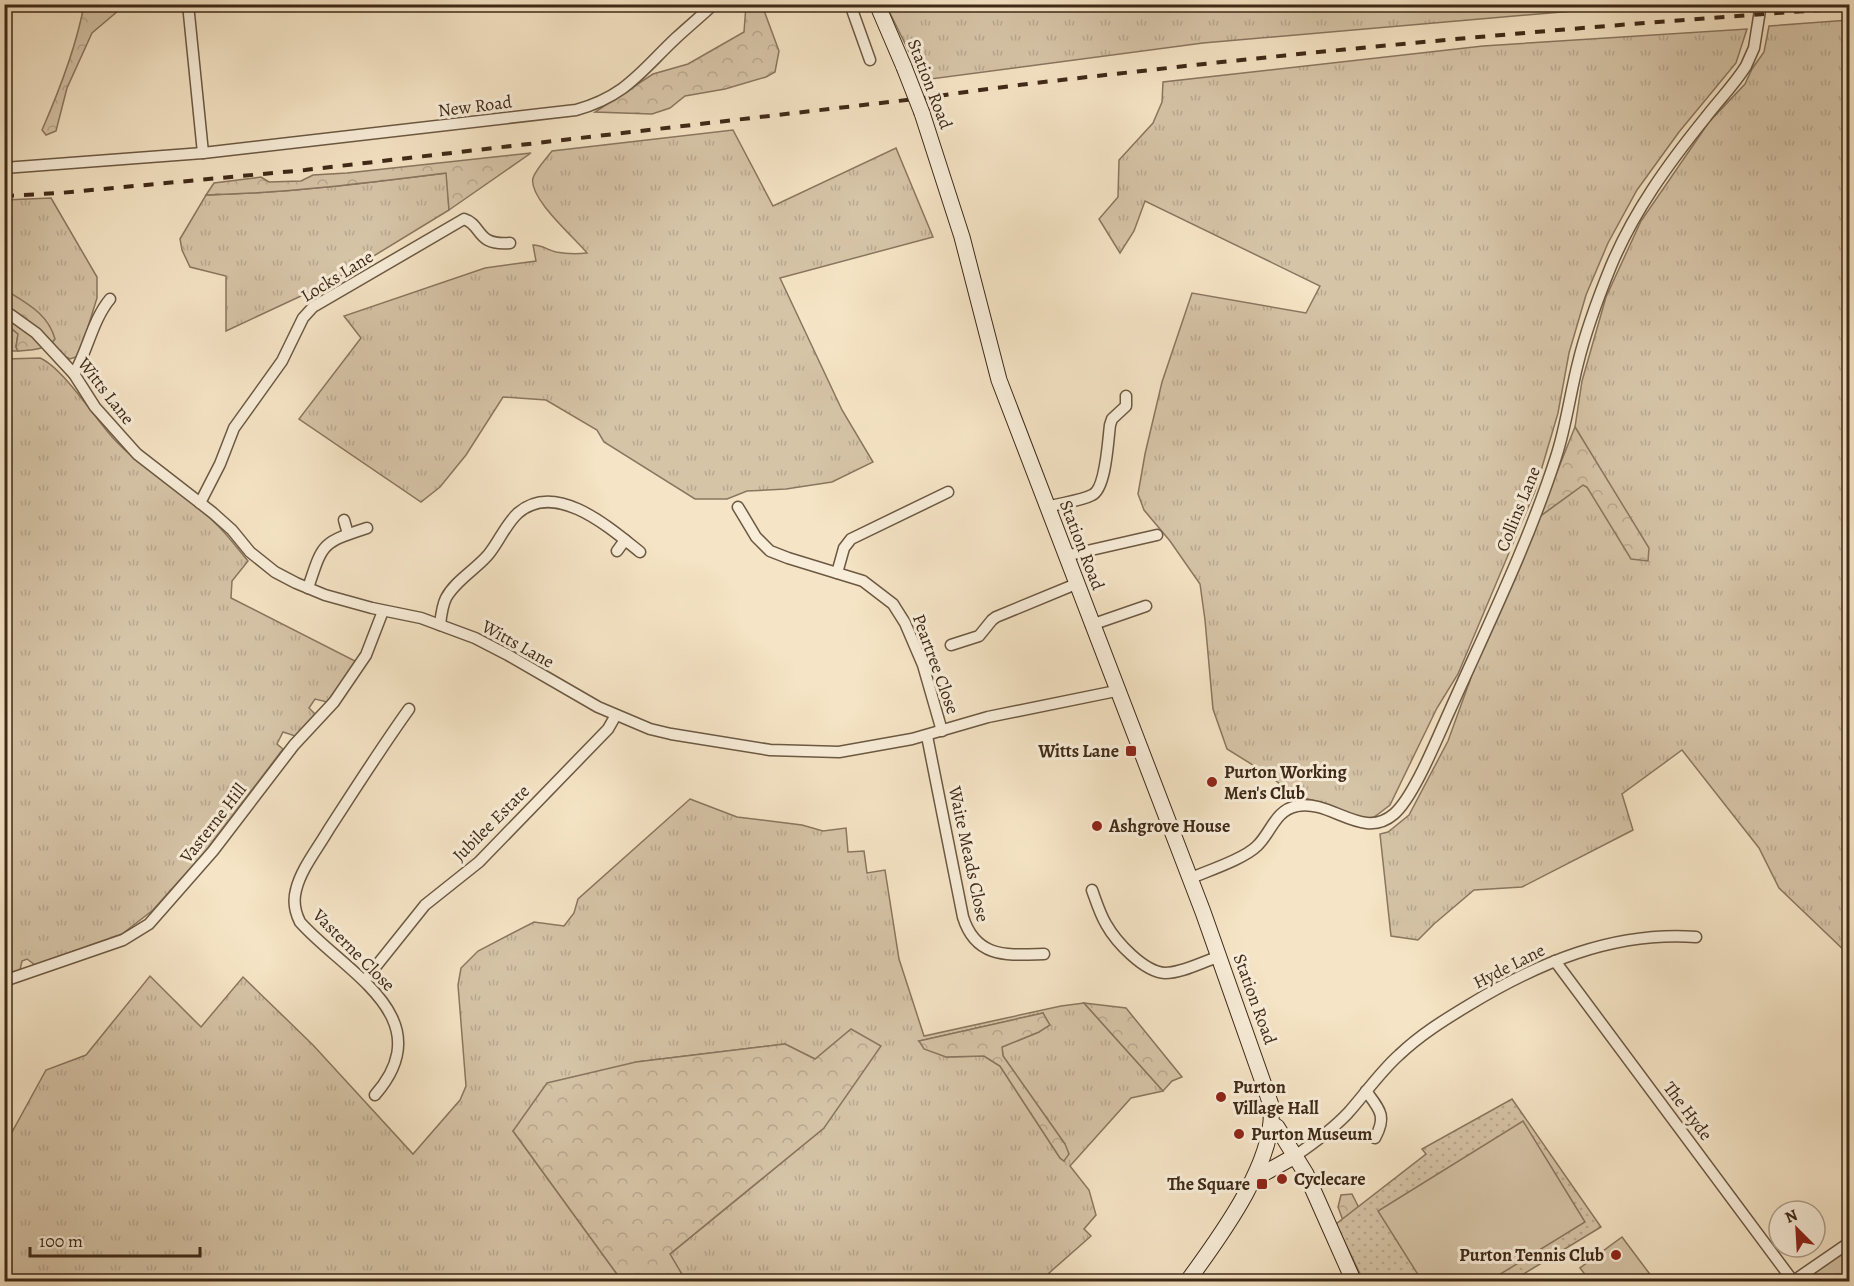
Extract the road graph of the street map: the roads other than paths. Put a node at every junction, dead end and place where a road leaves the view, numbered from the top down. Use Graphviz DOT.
graph roads {
  1 [pos="188,4"];
  2 [pos="714,4"];
  3 [pos="850,4"];
  4 [pos="878,4"];
  5 [pos="1761,4"];
  6 [pos="870,60"];
  7 [pos="203,153"];
  8 [pos="4,168"];
  9 [pos="510,243"];
  10 [pos="110,299"];
  11 [pos="4,310"];
  12 [pos="74,374"];
  13 [pos="1126,396"];
  14 [pos="948,492"];
  15 [pos="200,503"];
  16 [pos="738,507"];
  17 [pos="1047,507"];
  18 [pos="344,520"];
  19 [pos="367,528"];
  20 [pos="348,534"];
  21 [pos="1157,535"];
  22 [pos="625,540"];
  23 [pos="617,551"];
  24 [pos="640,552"];
  25 [pos="1065,556"];
  26 [pos="837,573"];
  27 [pos="1076,584"];
  28 [pos="308,588"];
  29 [pos="1146,606"];
  30 [pos="383,611"];
  31 [pos="440,625"];
  32 [pos="1091,625"];
  33 [pos="951,645"];
  34 [pos="1116,691"];
  35 [pos="409,709"];
  36 [pos="616,715"];
  37 [pos="942,731"];
  38 [pos="927,736"];
  39 [pos="1189,879"];
  40 [pos="1092,890"];
  41 [pos="1696,937"];
  42 [pos="1044,954"];
  43 [pos="1218,957"];
  44 [pos="1554,961"];
  45 [pos="365,980"];
  46 [pos="4,981"];
  47 [pos="1366,1091"];
  48 [pos="375,1095"];
  49 [pos="1272,1124"];
  50 [pos="1375,1138"];
  51 [pos="1295,1156"];
  52 [pos="1255,1176"];
  53 [pos="1850,1242"];
  54 [pos="1188,1281"];
  55 [pos="1354,1281"];
  56 [pos="1793,1281"];
  1 -- 7 [label="street"];
  2 -- 7 [label="street, New Road"];
  3 -- 6 [label="street"];
  4 -- 17 [label="street, Station Road, bridge"];
  5 -- 39 [label="street, Collins Lane"];
  7 -- 8 [label="street, New Road"];
  9 -- 15 [label="street, Locks Lane"];
  10 -- 12 [label="street"];
  11 -- 12 [label="street, Witts Lane"];
  12 -- 15 [label="street, Witts Lane"];
  13 -- 17 [label="street"];
  14 -- 26 [label="street"];
  15 -- 28 [label="street, Witts Lane"];
  16 -- 26 [label="street, Peartree Close"];
  17 -- 25 [label="street, Station Road"];
  18 -- 20 [label="street"];
  19 -- 20 [label="street"];
  20 -- 28 [label="street"];
  21 -- 25 [label="street"];
  22 -- 23 [label="street"];
  22 -- 24 [label="street"];
  22 -- 31 [label="street"];
  25 -- 27 [label="street, Station Road"];
  26 -- 37 [label="street, Peartree Close"];
  27 -- 32 [label="street, Station Road"];
  27 -- 33 [label="street"];
  28 -- 30 [label="street, Witts Lane"];
  29 -- 32 [label="street"];
  30 -- 31 [label="street, Witts Lane"];
  30 -- 46 [label="street, Vasterne Hill"];
  31 -- 36 [label="street, Witts Lane"];
  32 -- 34 [label="street, Station Road"];
  34 -- 37 [label="street, Witts Lane"];
  34 -- 39 [label="street, Station Road"];
  35 -- 45 [label="street, Vasterne Close"];
  36 -- 38 [label="street, Witts Lane"];
  36 -- 45 [label="street, Jubilee Estate"];
  37 -- 38 [label="street, Witts Lane"];
  38 -- 42 [label="street, Waite Meads Close"];
  39 -- 43 [label="street, Station Road"];
  40 -- 43 [label="street"];
  41 -- 44 [label="street, Hyde Lane"];
  43 -- 49 [label="street, Station Road"];
  44 -- 47 [label="street, Hyde Lane"];
  44 -- 56 [label="street, The Hyde"];
  45 -- 48 [label="street, Vasterne Close"];
  47 -- 50 [label="street"];
  47 -- 51 [label="street, Hyde Lane"];
  49 -- 51 [label="street"];
  49 -- 52 [label="street"];
  51 -- 52 [label="street"];
  51 -- 55 [label="street"];
  52 -- 54 [label="street"];
  53 -- 56 [label="street, The Hyde"];
}
